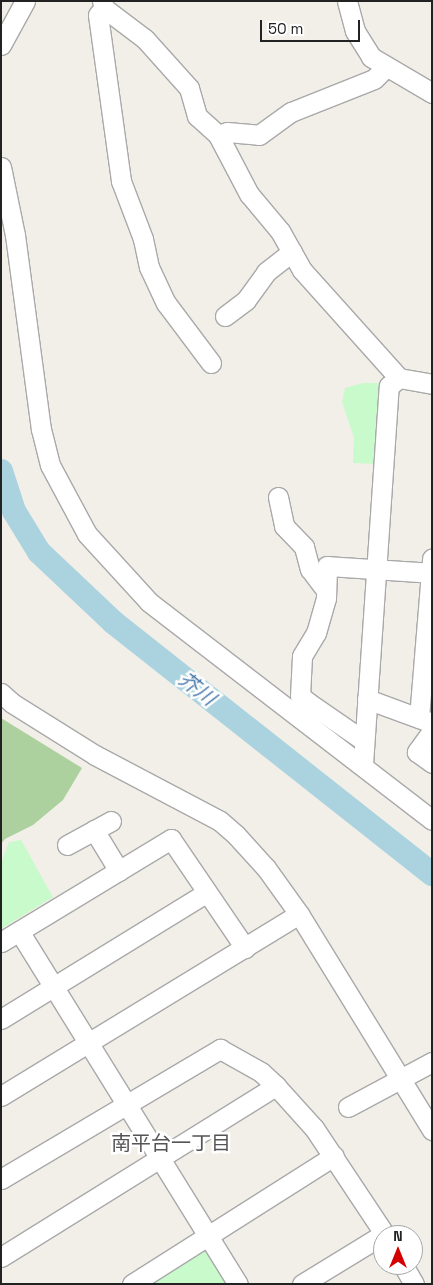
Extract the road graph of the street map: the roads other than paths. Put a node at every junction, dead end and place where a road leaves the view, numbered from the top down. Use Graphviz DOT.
graph roads {
  1 [pos="25,1"];
  2 [pos="347,1"];
  3 [pos="103,5"];
  4 [pos="1,45"];
  5 [pos="385,68"];
  6 [pos="432,93"];
  7 [pos="218,135"];
  8 [pos="1,168"];
  9 [pos="292,252"];
  10 [pos="225,316"];
  11 [pos="211,362"];
  12 [pos="399,378"];
  13 [pos="432,384"];
  14 [pos="278,497"];
  15 [pos="431,568"];
  16 [pos="375,569"];
  17 [pos="326,590"];
  18 [pos="1,693"];
  19 [pos="367,699"];
  20 [pos="304,710"];
  21 [pos="427,724"];
  22 [pos="364,741"];
  23 [pos="432,763"];
  24 [pos="363,764"];
  25 [pos="431,809"];
  26 [pos="111,821"];
  27 [pos="94,830"];
  28 [pos="67,845"];
  29 [pos="119,871"];
  30 [pos="206,893"];
  31 [pos="299,914"];
  32 [pos="19,931"];
  33 [pos="1,942"];
  34 [pos="245,948"];
  35 [pos="54,988"];
  36 [pos="1,1018"];
  37 [pos="91,1043"];
  38 [pos="432,1062"];
  39 [pos="400,1080"];
  40 [pos="276,1086"];
  41 [pos="1,1096"];
  42 [pos="127,1105"];
  43 [pos="348,1106"];
  44 [pos="432,1130"];
  45 [pos="334,1156"];
  46 [pos="159,1159"];
  47 [pos="1,1178"];
  48 [pos="378,1225"];
  49 [pos="209,1236"];
  50 [pos="373,1241"];
  51 [pos="1,1257"];
  52 [pos="314,1280"];
  53 [pos="136,1283"];
  54 [pos="238,1284"];
  1 -- 4 [label="street"];
  2 -- 5 [label="street"];
  3 -- 7 [label="street"];
  3 -- 11 [label="street"];
  5 -- 6 [label="street"];
  5 -- 7 [label="street"];
  7 -- 9 [label="street"];
  8 -- 20 [label="street"];
  9 -- 10 [label="street"];
  9 -- 12 [label="street"];
  12 -- 13 [label="street"];
  12 -- 16 [label="street"];
  14 -- 17 [label="street"];
  15 -- 16 [label="street"];
  15 -- 21 [label="street"];
  16 -- 17 [label="street"];
  16 -- 19 [label="street"];
  17 -- 20 [label="street"];
  18 -- 31 [label="street"];
  19 -- 21 [label="street"];
  19 -- 22 [label="street"];
  20 -- 22 [label="street"];
  20 -- 24 [label="street"];
  21 -- 23 [label="street"];
  22 -- 24 [label="street"];
  24 -- 25 [label="street"];
  26 -- 27 [label="street"];
  27 -- 28 [label="street"];
  27 -- 29 [label="street"];
  29 -- 30 [label="street"];
  29 -- 32 [label="street"];
  30 -- 34 [label="street"];
  30 -- 35 [label="street"];
  31 -- 34 [label="street"];
  31 -- 39 [label="street"];
  32 -- 33 [label="street"];
  32 -- 35 [label="street"];
  34 -- 37 [label="street"];
  35 -- 36 [label="street"];
  35 -- 37 [label="street"];
  37 -- 41 [label="street"];
  37 -- 42 [label="street"];
  38 -- 39 [label="street"];
  39 -- 43 [label="street"];
  39 -- 44 [label="street"];
  40 -- 42 [label="street"];
  40 -- 45 [label="street"];
  40 -- 46 [label="street"];
  42 -- 46 [label="street"];
  42 -- 47 [label="street"];
  45 -- 48 [label="street"];
  45 -- 49 [label="street"];
  46 -- 49 [label="street"];
  46 -- 51 [label="street"];
  49 -- 53 [label="street"];
  49 -- 54 [label="street"];
  50 -- 52 [label="street"];
}
